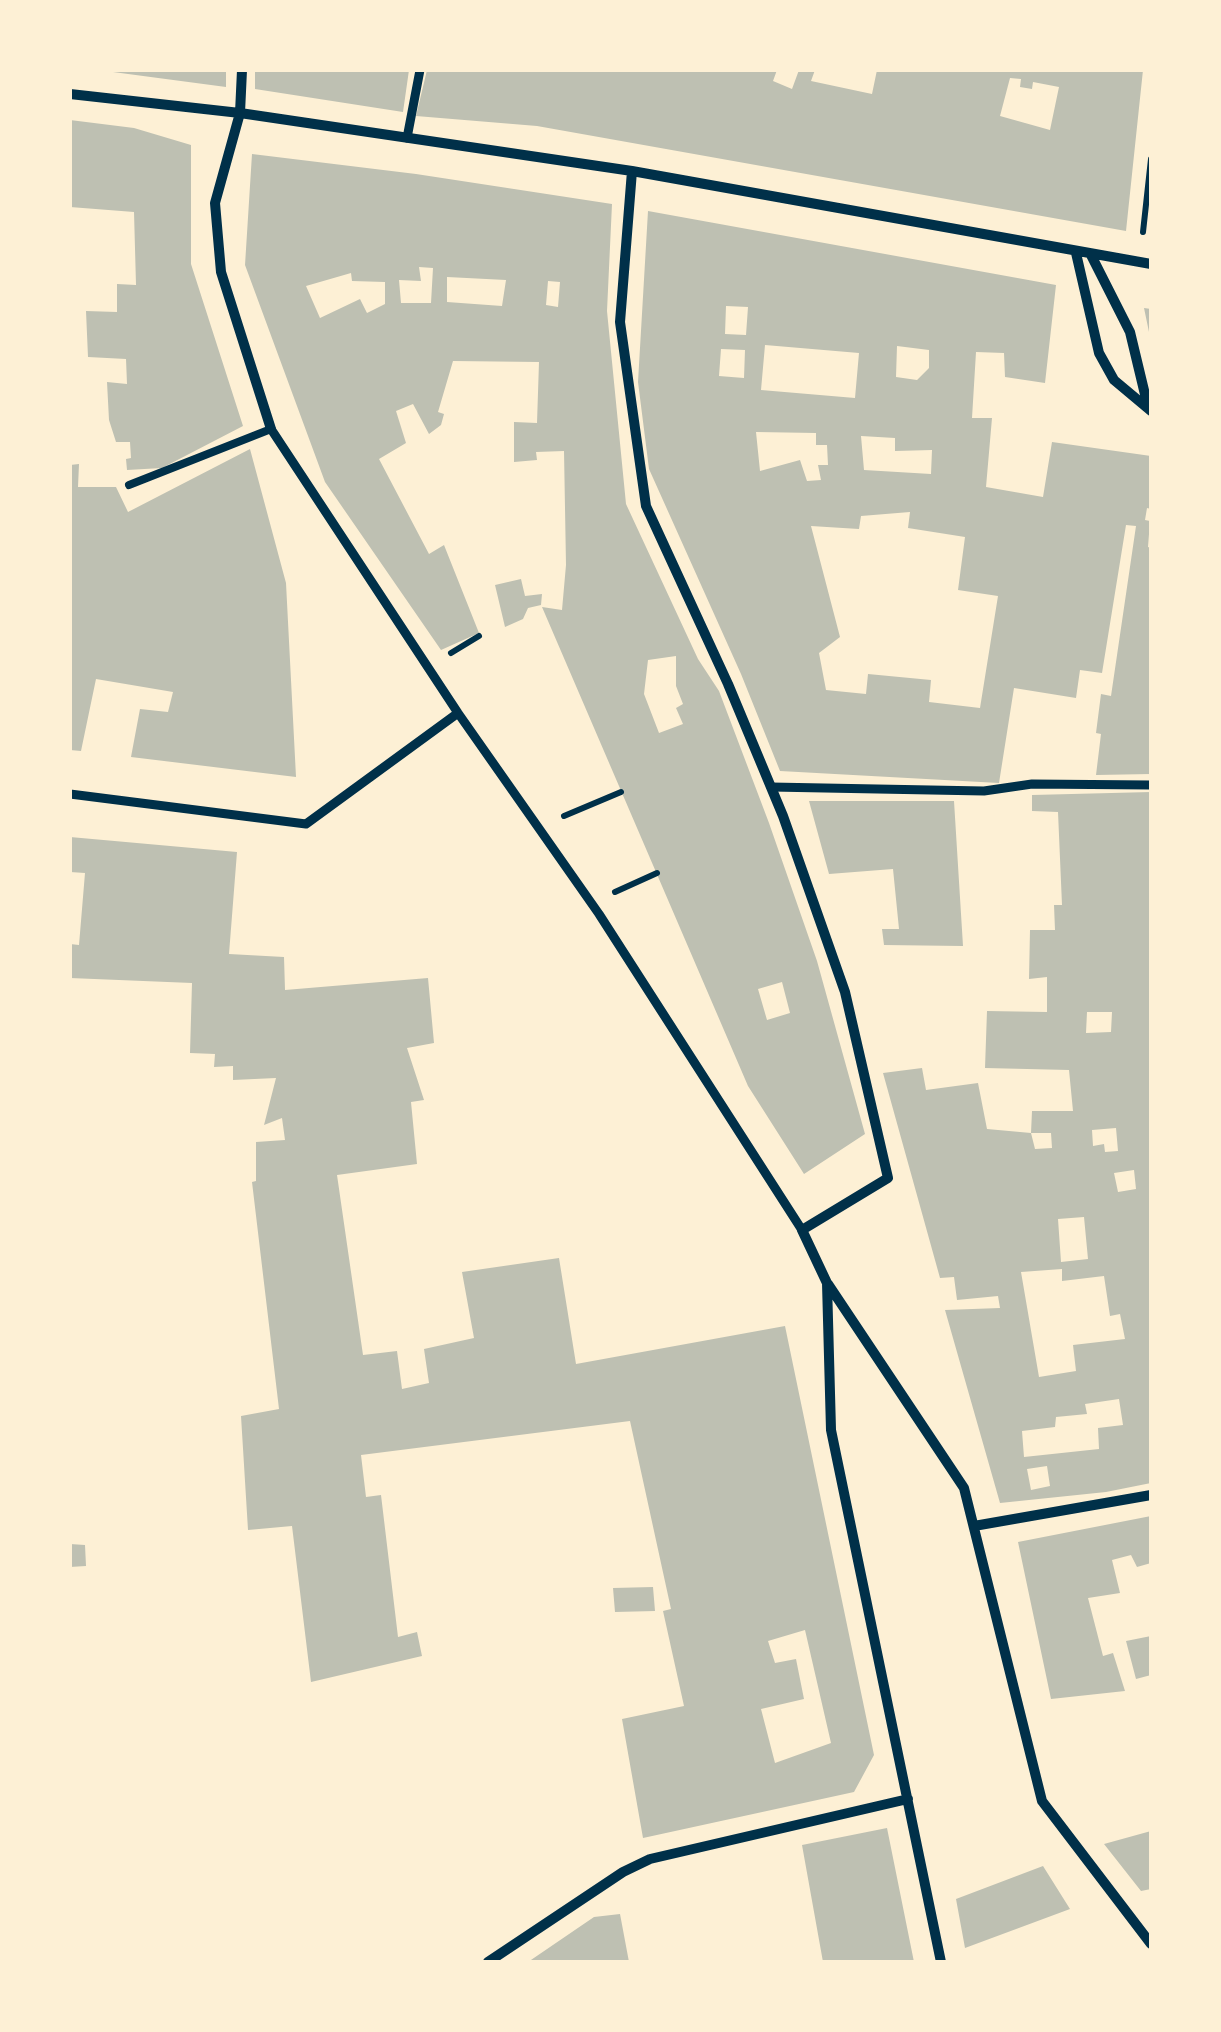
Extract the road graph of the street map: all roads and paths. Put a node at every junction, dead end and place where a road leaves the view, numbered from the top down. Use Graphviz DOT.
graph roads {
  1 [pos="242,70"];
  2 [pos="420,70"];
  3 [pos="70,94"];
  4 [pos="240,113"];
  5 [pos="407,138"];
  6 [pos="1151,159"];
  7 [pos="632,171"];
  8 [pos="1140,251"];
  9 [pos="1076,252"];
  10 [pos="1091,255"];
  11 [pos="1151,264"];
  12 [pos="1149,409"];
  13 [pos="271,430"];
  14 [pos="129,485"];
  15 [pos="480,636"];
  16 [pos="437,662"];
  17 [pos="458,713"];
  18 [pos="1151,784"];
  19 [pos="771,787"];
  20 [pos="621,792"];
  21 [pos="70,794"];
  22 [pos="580,809"];
  23 [pos="657,873"];
  24 [pos="620,889"];
  25 [pos="802,1230"];
  26 [pos="827,1283"];
  27 [pos="1151,1494"];
  28 [pos="974,1526"];
  29 [pos="908,1799"];
  30 [pos="1151,1944"];
  31 [pos="488,1962"];
  32 [pos="941,1962"];
  1 -- 4 [label="street"];
  2 -- 5 [label="street"];
  3 -- 4 [label="street"];
  4 -- 5 [label="street"];
  4 -- 13 [label="street"];
  5 -- 7 [label="street"];
  6 -- 8 [label="path"];
  7 -- 9 [label="street"];
  7 -- 19 [label="street"];
  9 -- 10 [label="street"];
  9 -- 12 [label="street"];
  10 -- 11 [label="street"];
  10 -- 12 [label="street"];
  13 -- 14 [label="lane"];
  13 -- 17 [label="street"];
  15 -- 16 [label="path"];
  17 -- 21 [label="street"];
  17 -- 25 [label="street"];
  18 -- 19 [label="street"];
  19 -- 25 [label="street"];
  20 -- 22 [label="path"];
  23 -- 24 [label="path"];
  25 -- 26 [label="street"];
  26 -- 28 [label="street"];
  26 -- 29 [label="street"];
  27 -- 28 [label="street"];
  28 -- 30 [label="street"];
  29 -- 31 [label="street"];
  29 -- 32 [label="street"];
}
